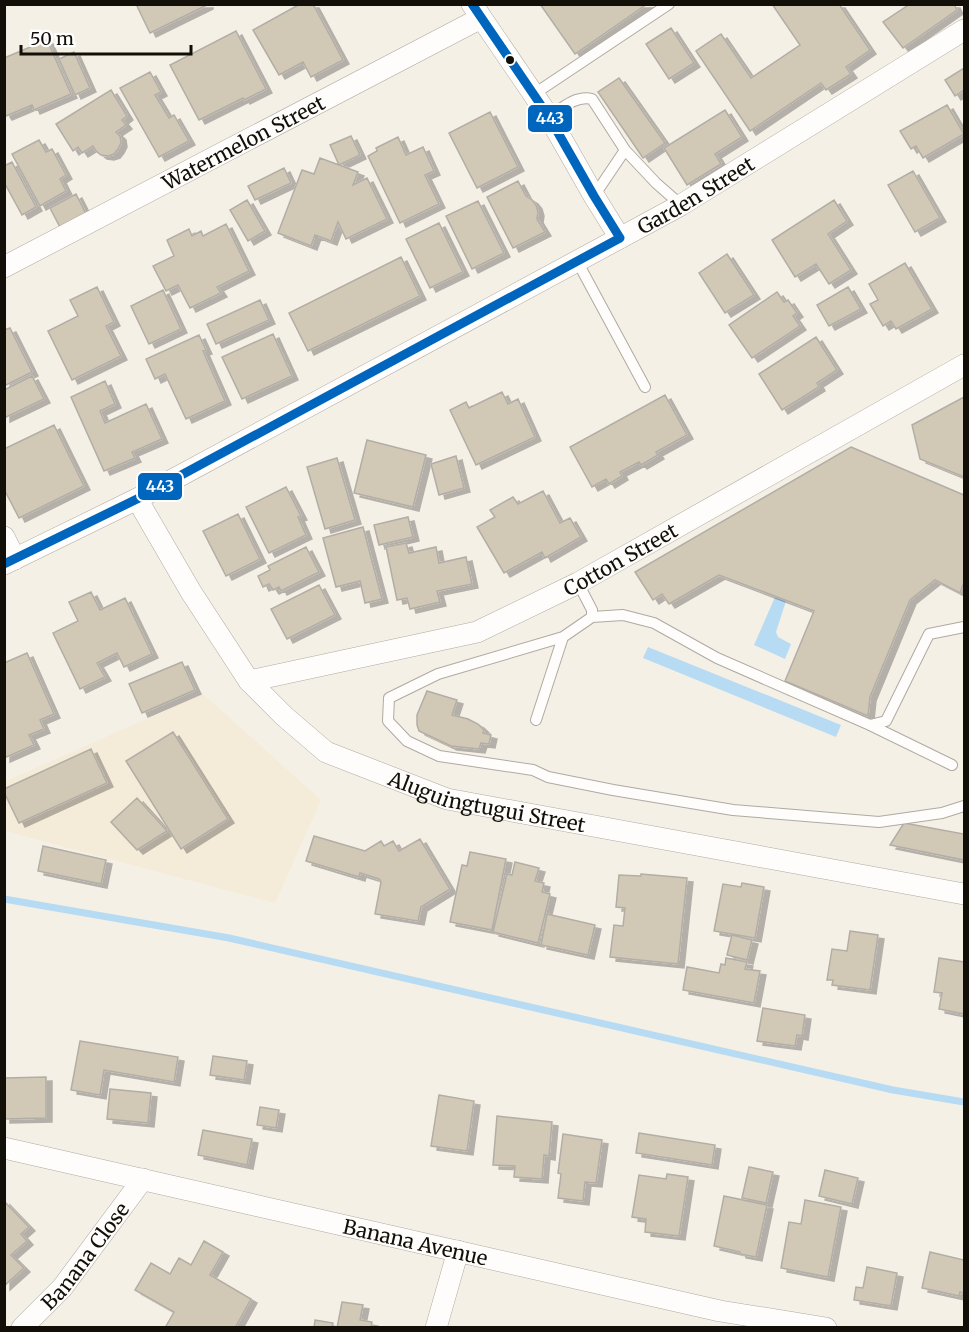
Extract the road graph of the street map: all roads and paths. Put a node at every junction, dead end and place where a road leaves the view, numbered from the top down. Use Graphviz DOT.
graph roads {
  1 [pos="669,4"];
  2 [pos="477,11"];
  3 [pos="964,30"];
  4 [pos="534,94"];
  5 [pos="549,117"];
  6 [pos="625,150"];
  7 [pos="594,196"];
  8 [pos="681,205"];
  9 [pos="620,238"];
  10 [pos="577,261"];
  11 [pos="4,267"];
  12 [pos="964,365"];
  13 [pos="645,387"];
  14 [pos="137,499"];
  15 [pos="4,537"];
  16 [pos="10,561"];
  17 [pos="578,583"];
  18 [pos="592,617"];
  19 [pos="964,627"];
  20 [pos="563,637"];
  21 [pos="249,681"];
  22 [pos="536,720"];
  23 [pos="870,725"];
  24 [pos="952,765"];
  25 [pos="964,806"];
  26 [pos="964,894"];
  27 [pos="4,1148"];
  28 [pos="143,1179"];
  29 [pos="458,1251"];
  30 [pos="719,1319"];
  31 [pos="22,1328"];
  32 [pos="436,1328"];
  33 [pos="826,1328"];
  1 -- 4 [label="lane"];
  2 -- 4 [label="street"];
  2 -- 11 [label="street, Watermelon Street"];
  3 -- 8 [label="street, Garden Street"];
  4 -- 5 [label="street"];
  5 -- 6 [label="lane"];
  5 -- 7 [label="street"];
  6 -- 7 [label="lane"];
  6 -- 8 [label="lane"];
  7 -- 9 [label="street"];
  8 -- 9 [label="street, Garden Street"];
  9 -- 10 [label="street, Garden Street"];
  10 -- 13 [label="lane"];
  10 -- 14 [label="street, Garden Street"];
  12 -- 17 [label="street, Cotton Street"];
  14 -- 16 [label="street, Garden Street"];
  14 -- 21 [label="street, Aluguingtugui Street"];
  15 -- 16 [label="street"];
  17 -- 18 [label="lane"];
  17 -- 21 [label="street, Cotton Street"];
  18 -- 20 [label="lane"];
  18 -- 23 [label="lane"];
  19 -- 23 [label="lane"];
  20 -- 22 [label="lane"];
  20 -- 25 [label="lane"];
  21 -- 26 [label="street, Aluguingtugui Street"];
  23 -- 24 [label="lane"];
  27 -- 28 [label="street, Banana Avenue"];
  28 -- 29 [label="street, Banana Avenue"];
  28 -- 31 [label="street, Banana Close"];
  29 -- 30 [label="street, Banana Avenue"];
  29 -- 32 [label="street"];
  30 -- 33 [label="street, Banana Avenue"];
}
